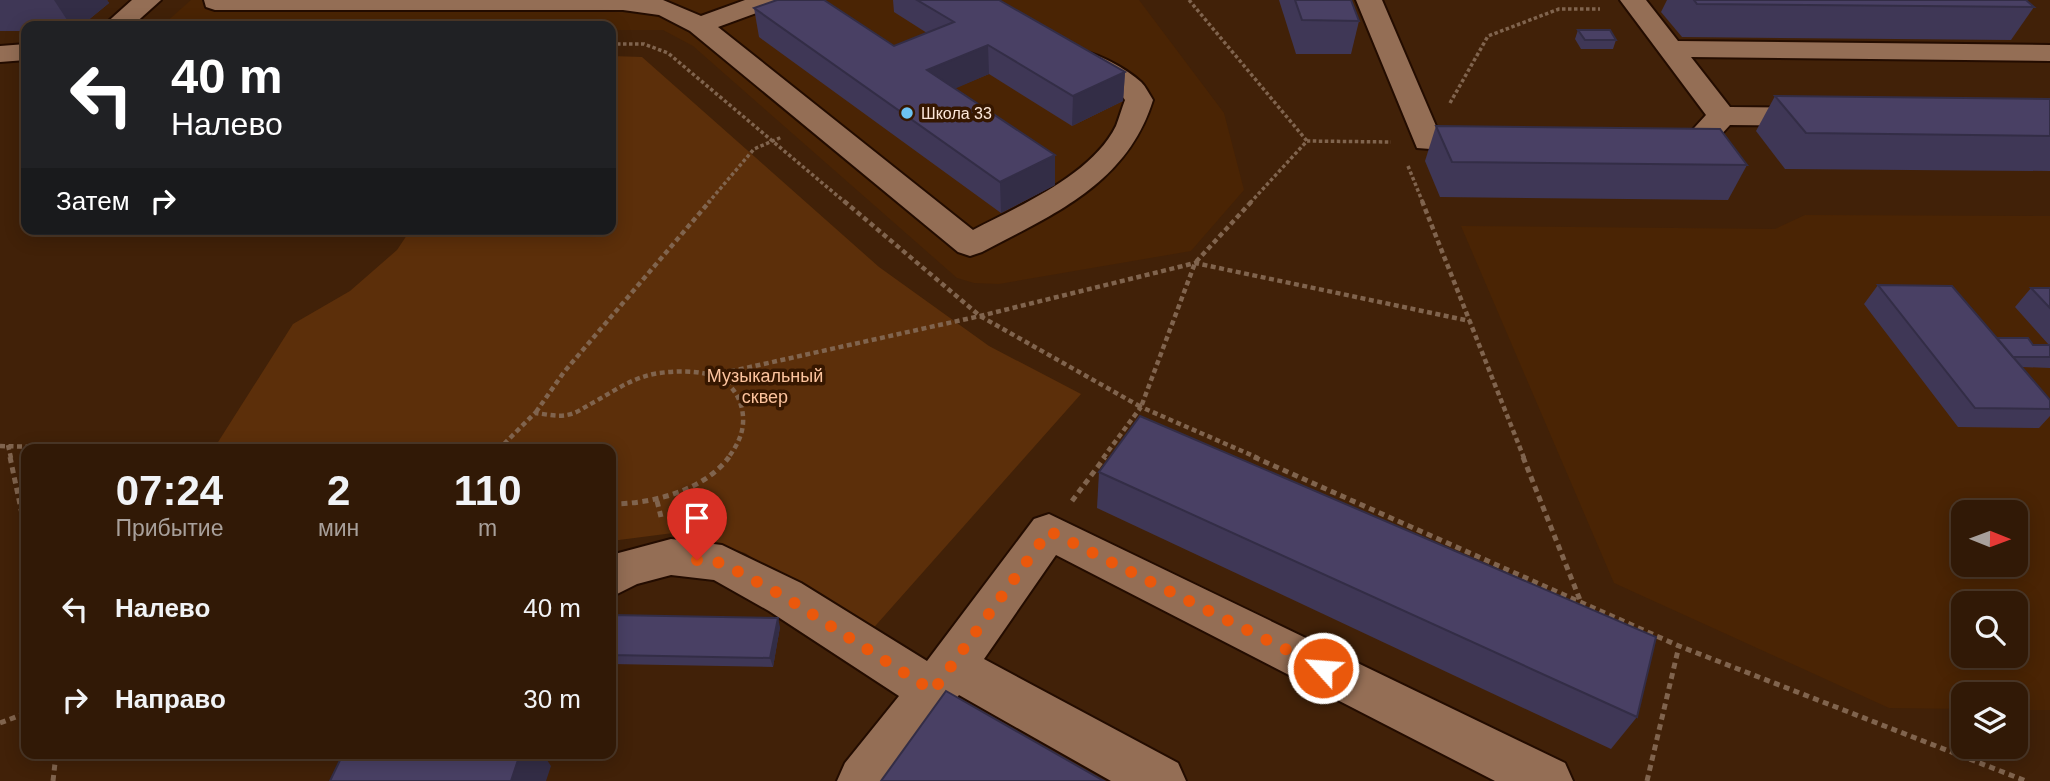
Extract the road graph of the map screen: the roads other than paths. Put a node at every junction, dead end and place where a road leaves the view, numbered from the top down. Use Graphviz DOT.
graph roads {
  1 [pos="148,0"];
  2 [pos="218,0"];
  3 [pos="769,0"];
  4 [pos="1369,0"];
  5 [pos="1633,0"];
  6 [pos="535,2"];
  7 [pos="122,21"];
  8 [pos="699,24"];
  9 [pos="1059,43"];
  10 [pos="1670,49"];
  11 [pos="21,52"];
  12 [pos="2037,53"];
  13 [pos="0,54"];
  14 [pos="2050,74"];
  15 [pos="1721,116"];
  16 [pos="1845,117"];
  17 [pos="1511,144"];
  18 [pos="1637,147"];
  19 [pos="616,575"];
  20 [pos="943,679"];
  21 [pos="863,781"];
  22 [pos="1160,781"];
  23 [pos="1547,781"];
  1 -- 7 [label="lane"];
  2 -- 6 [label="lane"];
  3 -- 8 [label="lane"];
  4 -- 17 [label="lane"];
  5 -- 10 [label="lane"];
  6 -- 8 [label="lane"];
  8 -- 9 [label="lane"];
  10 -- 12 [label="lane"];
  10 -- 15 [label="lane"];
  11 -- 13 [label="lane"];
  12 -- 14 [label="lane"];
  15 -- 16 [label="lane"];
  15 -- 18 [label="lane"];
  19 -- 20 [label="lane"];
  20 -- 21 [label="lane"];
  20 -- 22 [label="lane"];
  20 -- 23 [label="lane"];
}
